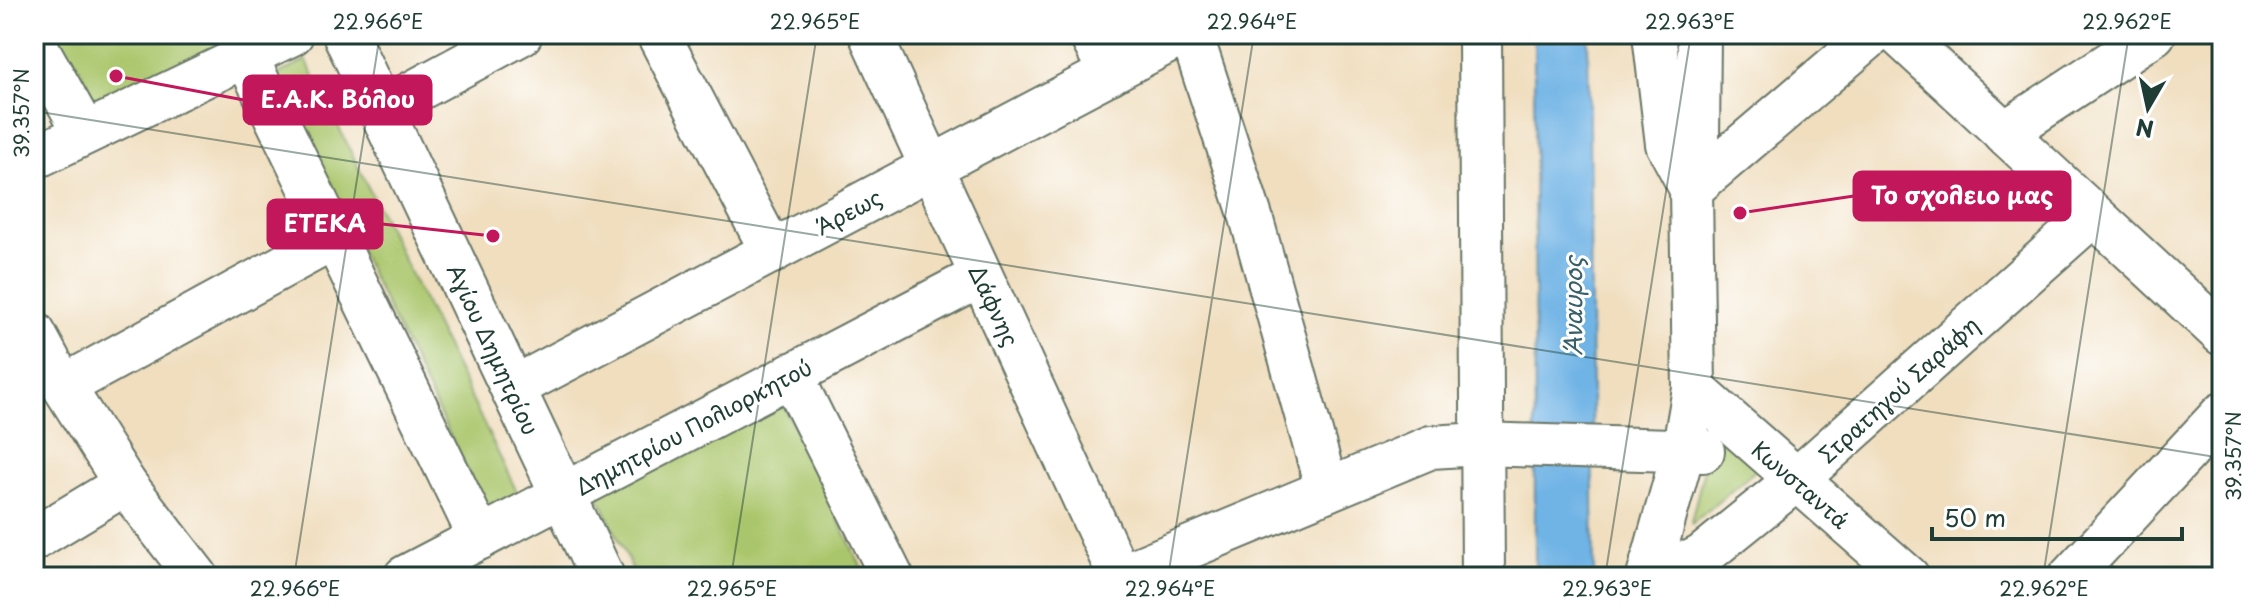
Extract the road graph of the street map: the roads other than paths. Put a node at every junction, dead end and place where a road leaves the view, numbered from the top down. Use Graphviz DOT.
graph roads {
  1 [pos="292,34"];
  2 [pos="345,34"];
  3 [pos="521,34"];
  4 [pos="658,34"];
  5 [pos="870,34"];
  6 [pos="1090,34"];
  7 [pos="1183,34"];
  8 [pos="1191,34"];
  9 [pos="1480,34"];
  10 [pos="1654,34"];
  11 [pos="1699,34"];
  12 [pos="1873,34"];
  13 [pos="1898,34"];
  14 [pos="2154,34"];
  15 [pos="34,42"];
  16 [pos="246,56"];
  17 [pos="1110,73"];
  18 [pos="380,110"];
  19 [pos="85,133"];
  20 [pos="2004,133"];
  21 [pos="34,158"];
  22 [pos="932,167"];
  23 [pos="1691,189"];
  24 [pos="2093,215"];
  25 [pos="335,238"];
  26 [pos="772,252"];
  27 [pos="981,276"];
  28 [pos="34,333"];
  29 [pos="2222,334"];
  30 [pos="791,374"];
  31 [pos="52,387"];
  32 [pos="513,388"];
  33 [pos="1694,389"];
  34 [pos="2222,414"];
  35 [pos="1499,445"];
  36 [pos="1678,451"];
  37 [pos="1796,480"];
  38 [pos="125,484"];
  39 [pos="1327,490"];
  40 [pos="562,495"];
  41 [pos="480,538"];
  42 [pos="34,539"];
  43 [pos="1650,569"];
  44 [pos="197,577"];
  45 [pos="405,577"];
  46 [pos="602,577"];
  47 [pos="892,577"];
  48 [pos="1119,577"];
  49 [pos="1483,577"];
  50 [pos="1908,577"];
  51 [pos="2070,577"];
  1 -- 16 [label="street"];
  2 -- 18 [label="main road, Αγίου Δημητρίου"];
  3 -- 18 [label="street"];
  4 -- 26 [label="street"];
  5 -- 22 [label="street, Δάφνης"];
  6 -- 17 [label="street"];
  7 -- 17 [label="street, Άρεως"];
  8 -- 39 [label="street"];
  9 -- 35 [label="street"];
  10 -- 23 [label="street"];
  11 -- 23 [label="street"];
  12 -- 23 [label="street"];
  13 -- 20 [label="street"];
  14 -- 20 [label="street"];
  15 -- 19 [label="street"];
  16 -- 19 [label="street"];
  16 -- 25 [label="street"];
  17 -- 22 [label="street, Άρεως"];
  18 -- 32 [label="main road, Αγίου Δημητρίου"];
  19 -- 21 [label="street"];
  20 -- 24 [label="street"];
  22 -- 26 [label="street, Άρεως"];
  22 -- 27 [label="street, Δάφνης"];
  23 -- 33 [label="street"];
  24 -- 29 [label="street"];
  24 -- 37 [label="street, Στρατηγού Σαράφη"];
  25 -- 31 [label="street"];
  25 -- 41 [label="street"];
  26 -- 32 [label="street, Άρεως"];
  27 -- 30 [label="street, Δημητρίου Πολιορκητού"];
  27 -- 48 [label="street, Δάφνης"];
  28 -- 31 [label="street"];
  30 -- 40 [label="street, Δημητρίου Πολιορκητού"];
  30 -- 47 [label="street"];
  31 -- 38 [label="street"];
  32 -- 40 [label="main road, Αγίου Δημητρίου"];
  33 -- 36 [label="street"];
  33 -- 37 [label="street, Κωνσταντά"];
  34 -- 51 [label="street"];
  35 -- 36 [label="street"];
  35 -- 39 [label="street"];
  35 -- 49 [label="street"];
  36 -- 43 [label="street"];
  37 -- 43 [label="street, Στρατηγού Σαράφη"];
  37 -- 50 [label="street, Κωνσταντά"];
  38 -- 42 [label="street"];
  38 -- 44 [label="street"];
  39 -- 48 [label="street"];
  40 -- 41 [label="street, Δημητρίου Πολιορκητού"];
  40 -- 46 [label="main road, Αγίου Δημητρίου"];
  41 -- 45 [label="street, Δημητρίου Πολιορκητού"];
}
